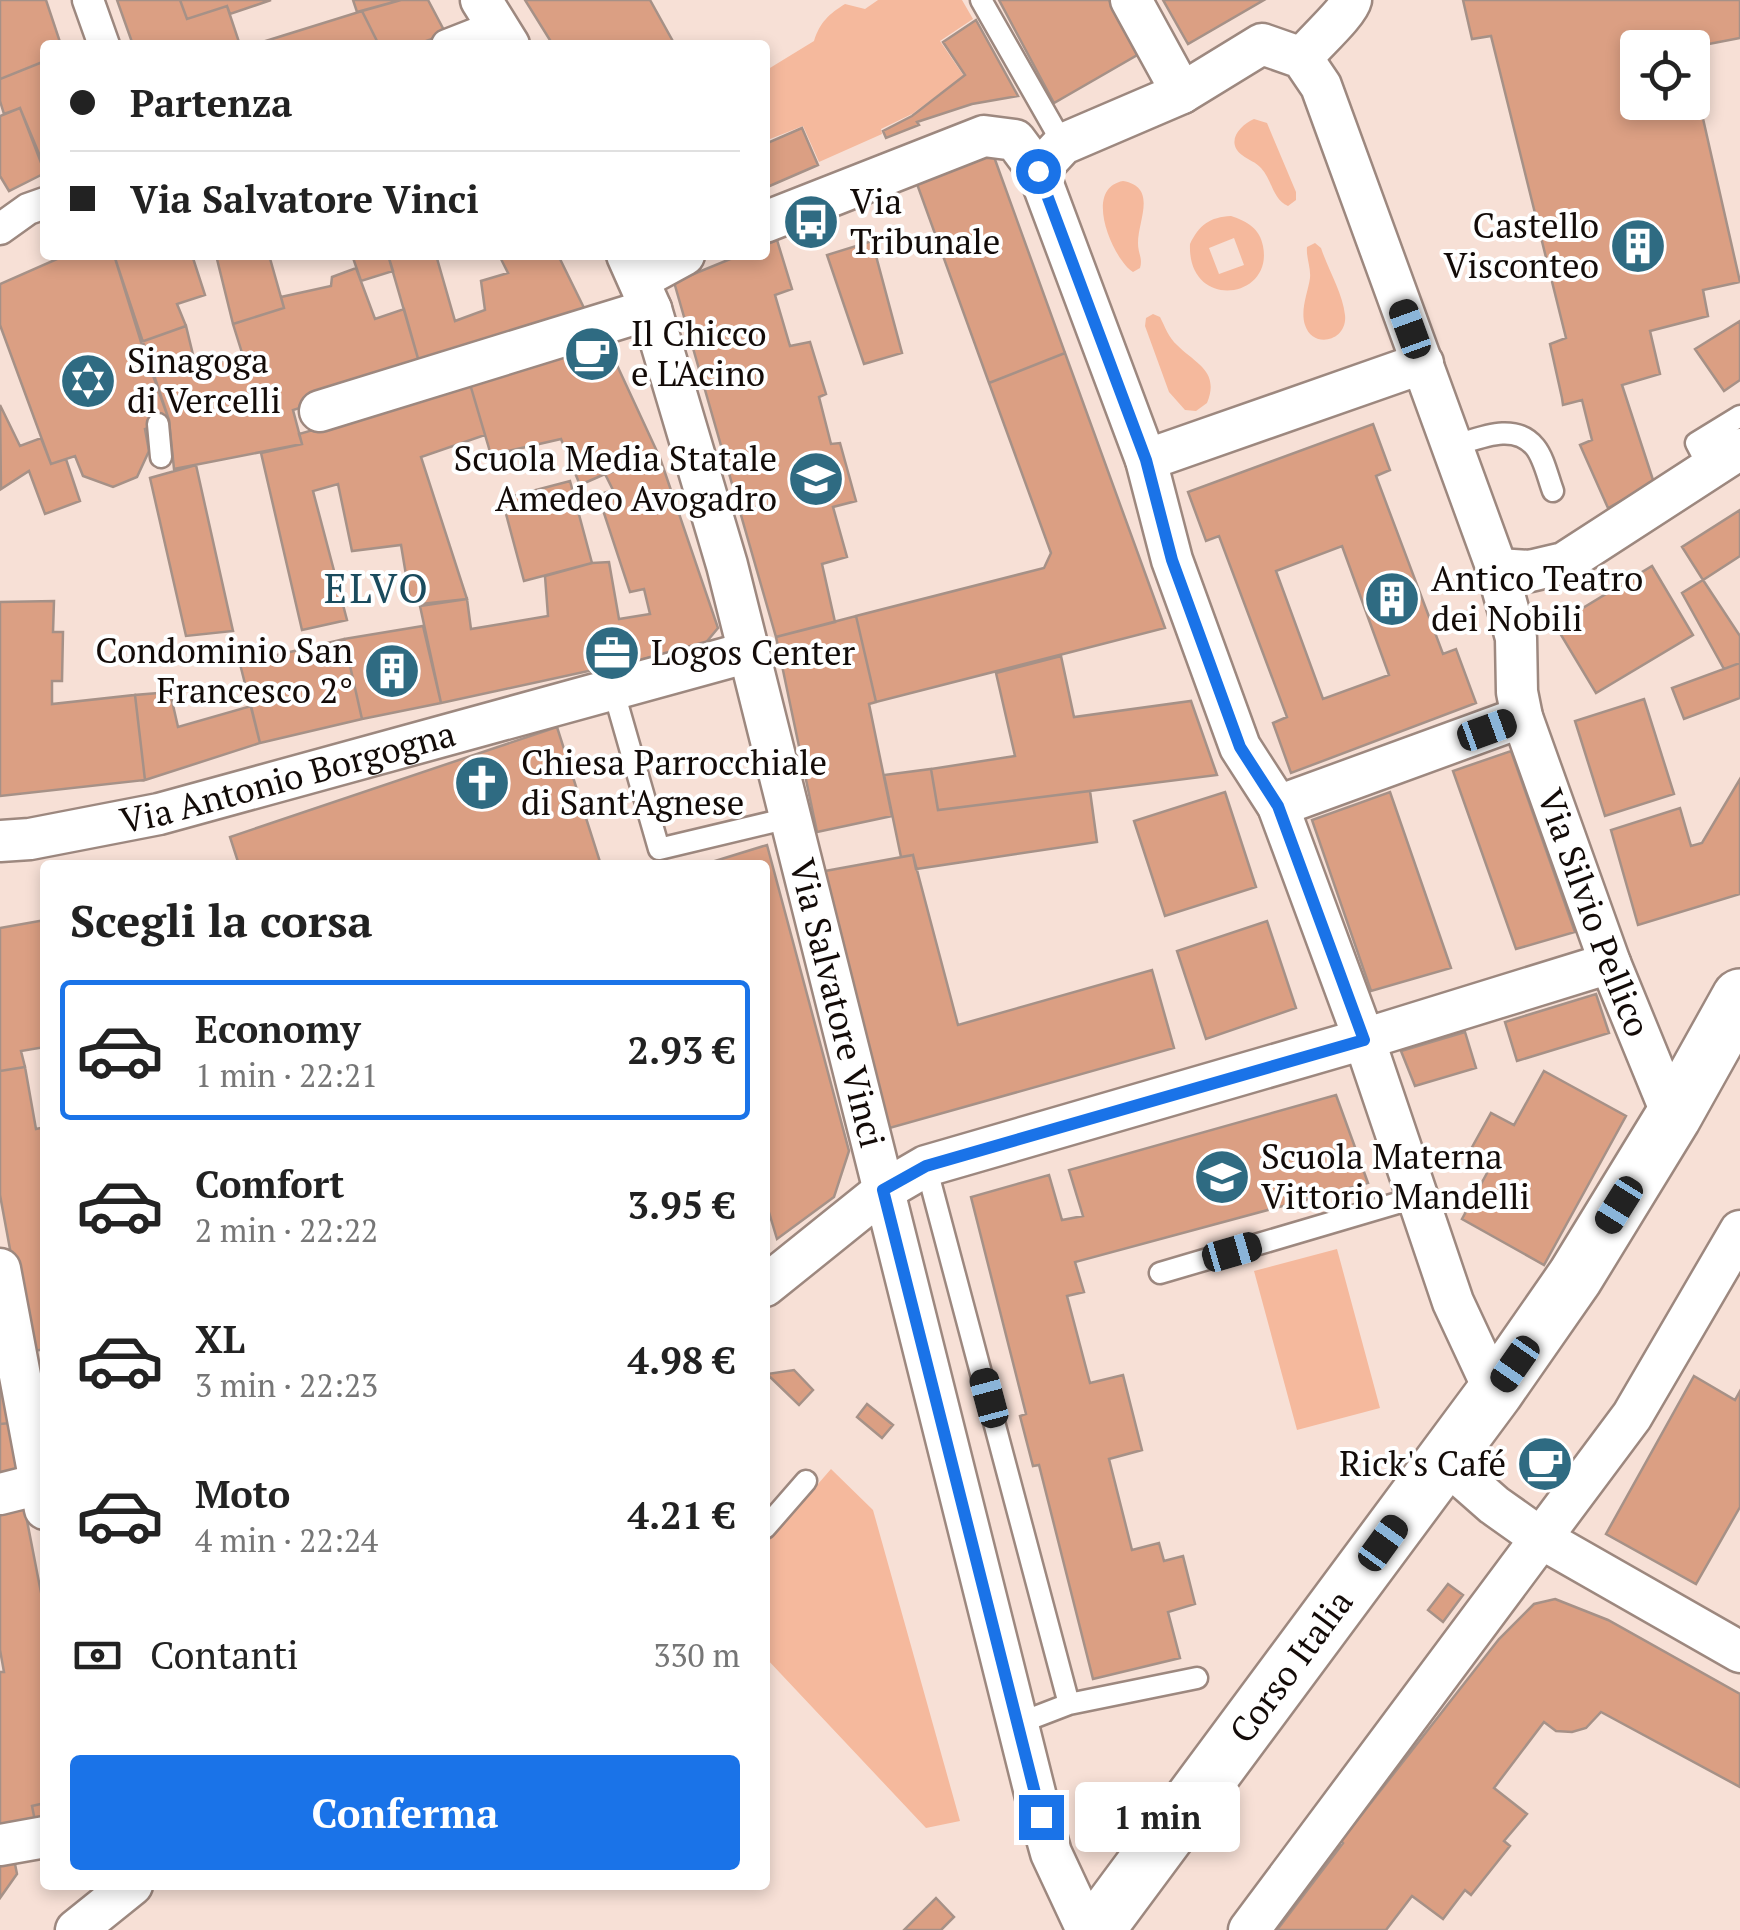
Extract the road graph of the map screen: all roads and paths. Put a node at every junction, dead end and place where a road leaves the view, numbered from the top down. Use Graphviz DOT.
graph roads {
  1 [pos="88,0"];
  2 [pos="981,0"];
  3 [pos="1131,0"];
  4 [pos="1351,0"];
  5 [pos="496,23"];
  6 [pos="102,40"];
  7 [pos="458,40"];
  8 [pos="1302,58"];
  9 [pos="1182,93"];
  10 [pos="1050,158"];
  11 [pos="40,204"];
  12 [pos="770,220"];
  13 [pos="0,229"];
  14 [pos="675,260"];
  15 [pos="639,281"];
  16 [pos="1423,362"];
  17 [pos="320,411"];
  18 [pos="1740,416"];
  19 [pos="158,424"];
  20 [pos="1453,446"];
  21 [pos="161,457"];
  22 [pos="1725,458"];
  23 [pos="1146,460"];
  24 [pos="1553,491"];
  25 [pos="1497,569"];
  26 [pos="749,652"];
  27 [pos="613,689"];
  28 [pos="1522,717"];
  29 [pos="1278,806"];
  30 [pos="789,818"];
  31 [pos="0,841"];
  32 [pos="1610,963"];
  33 [pos="1740,997"];
  34 [pos="1364,1040"];
  35 [pos="1673,1117"];
  36 [pos="926,1166"];
  37 [pos="883,1190"];
  38 [pos="1418,1196"];
  39 [pos="1740,1231"];
  40 [pos="0,1270"];
  41 [pos="1160,1272"];
  42 [pos="770,1282"];
  43 [pos="1495,1392"];
  44 [pos="1444,1461"];
  45 [pos="40,1480"];
  46 [pos="806,1481"];
  47 [pos="0,1494"];
  48 [pos="40,1496"];
  49 [pos="770,1522"];
  50 [pos="1542,1538"];
  51 [pos="1740,1652"];
  52 [pos="1197,1678"];
  53 [pos="1070,1704"];
  54 [pos="1016,1724"];
  55 [pos="40,1839"];
  56 [pos="0,1844"];
  57 [pos="124,1890"];
  58 [pos="76,1930"];
  59 [pos="1086,1930"];
  60 [pos="1096,1930"];
  61 [pos="1249,1930"];
  1 -- 6 [label="street"];
  2 -- 10 [label="lane"];
  3 -- 9 [label="street"];
  4 -- 8 [label="street"];
  5 -- 7 [label="street"];
  8 -- 9 [label="street"];
  8 -- 16 [label="street, Via Silvio Pellico"];
  9 -- 10 [label="street"];
  10 -- 12 [label="street"];
  10 -- 23 [label="street"];
  11 -- 13 [label="street"];
  14 -- 15 [label="street"];
  15 -- 17 [label="street"];
  15 -- 26 [label="street, Via Salvatore Vinci"];
  16 -- 20 [label="street, Via Silvio Pellico"];
  16 -- 23 [label="street"];
  18 -- 22 [label="lane"];
  19 -- 21 [label="lane"];
  20 -- 24 [label="lane"];
  20 -- 25 [label="street, Via Silvio Pellico"];
  22 -- 25 [label="street"];
  23 -- 29 [label="street"];
  25 -- 28 [label="street, Via Silvio Pellico"];
  26 -- 27 [label="street, Via Antonio Borgogna"];
  26 -- 30 [label="street, Via Salvatore Vinci"];
  27 -- 30 [label="lane"];
  27 -- 31 [label="street, Via Antonio Borgogna"];
  28 -- 29 [label="street"];
  28 -- 32 [label="street, Via Silvio Pellico"];
  29 -- 34 [label="street"];
  30 -- 37 [label="street, Via Salvatore Vinci"];
  32 -- 34 [label="street"];
  32 -- 35 [label="street, Via Silvio Pellico"];
  33 -- 35 [label="main road, Corso Italia"];
  34 -- 36 [label="street"];
  34 -- 38 [label="street"];
  35 -- 43 [label="main road, Corso Italia"];
  36 -- 37 [label="street"];
  36 -- 53 [label="lane"];
  37 -- 42 [label="street"];
  37 -- 54 [label="street, Via Salvatore Vinci"];
  38 -- 41 [label="lane"];
  38 -- 43 [label="street"];
  39 -- 50 [label="street"];
  40 -- 45 [label="street"];
  43 -- 44 [label="main road, Corso Italia"];
  44 -- 50 [label="street"];
  44 -- 60 [label="main road, Corso Italia"];
  46 -- 49 [label="lane"];
  47 -- 48 [label="street"];
  50 -- 51 [label="street"];
  50 -- 61 [label="street"];
  52 -- 53 [label="lane"];
  53 -- 54 [label="lane"];
  54 -- 59 [label="street, Via Salvatore Vinci"];
  55 -- 56 [label="street"];
  57 -- 58 [label="street"];
}
